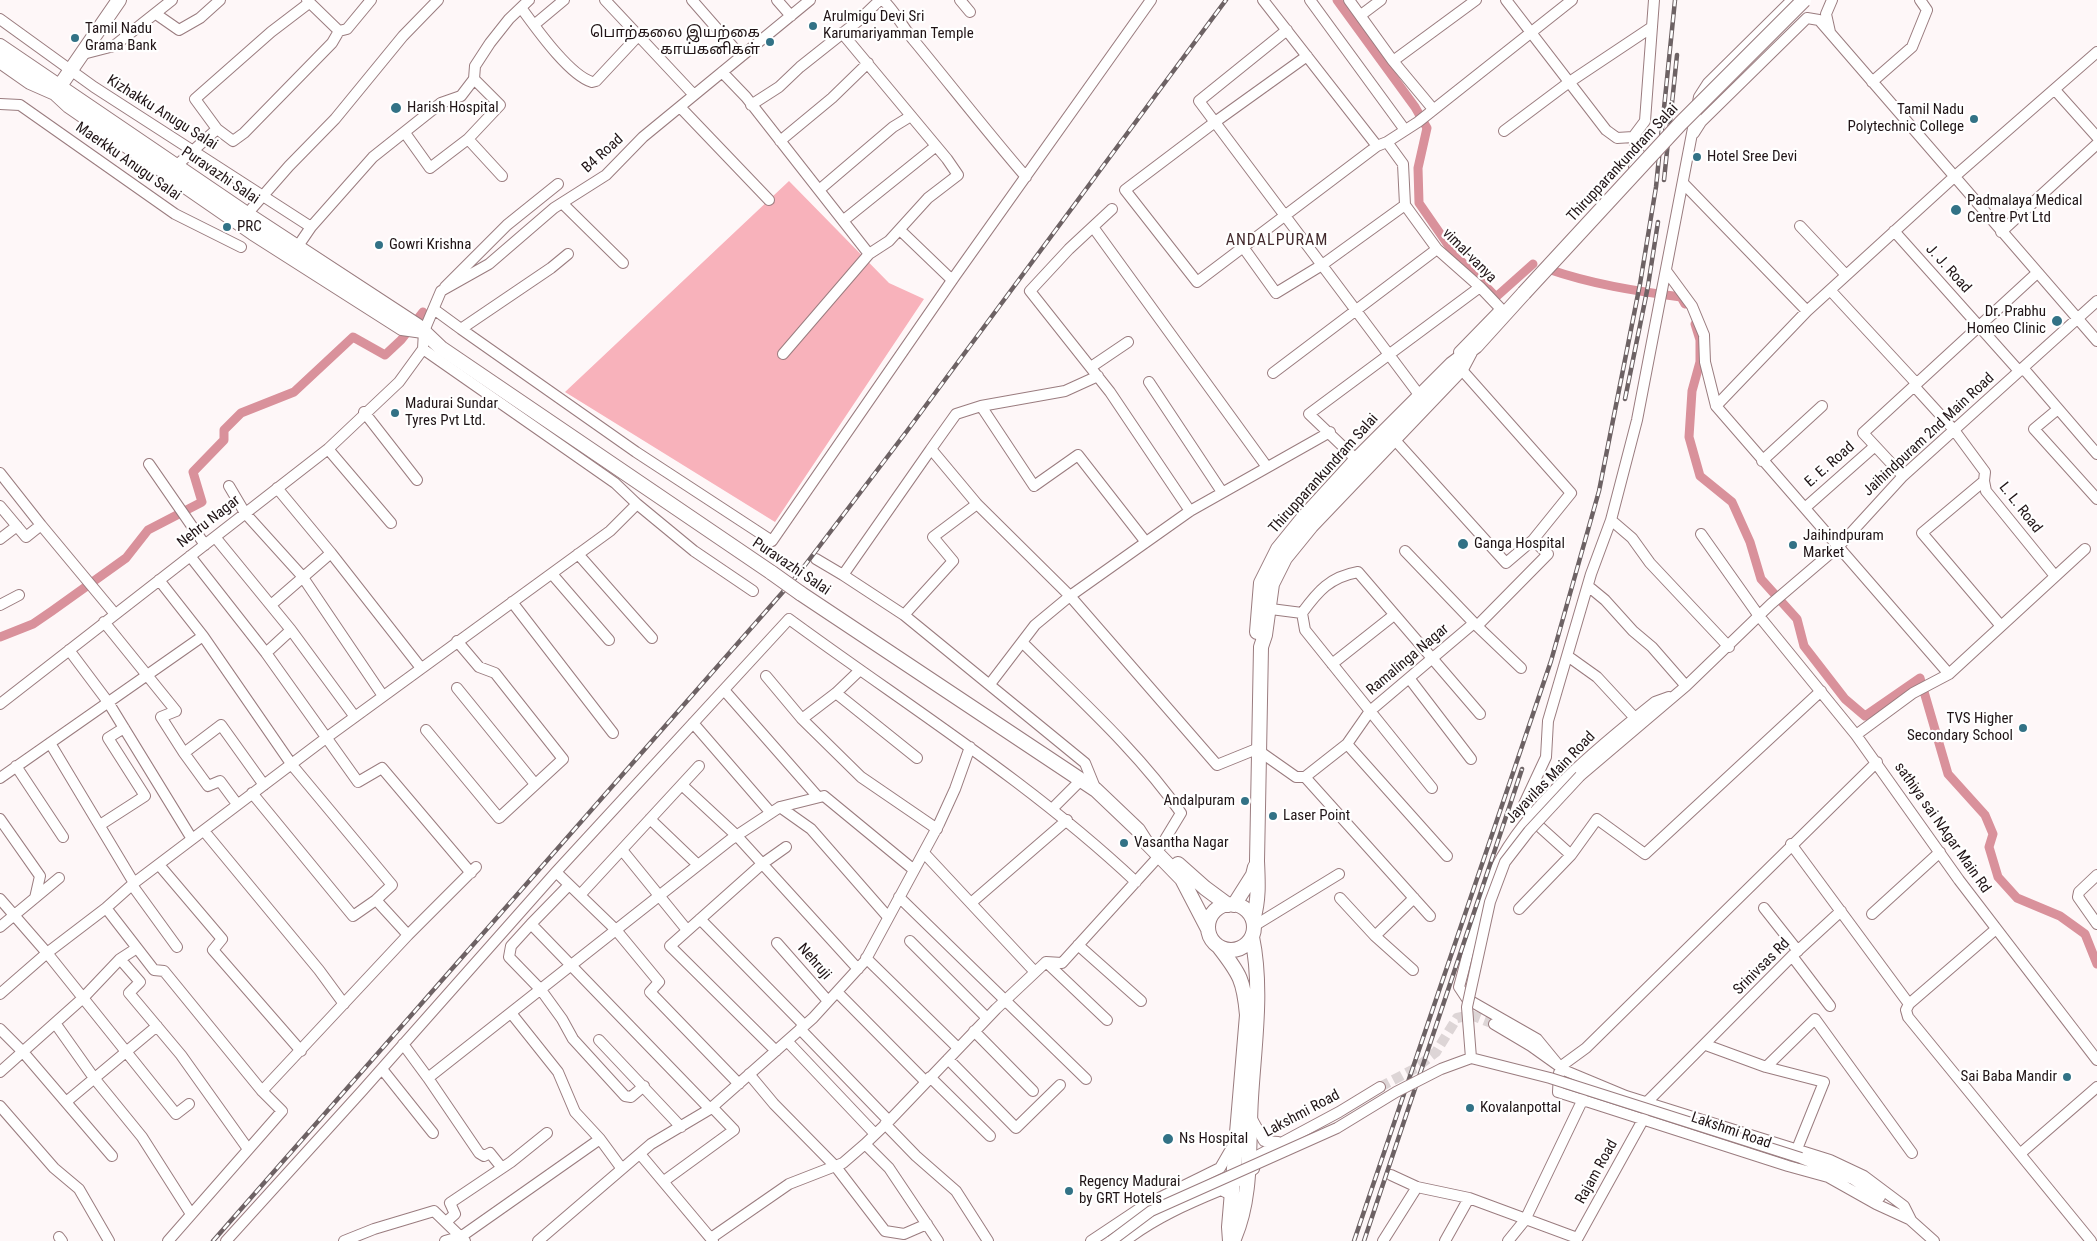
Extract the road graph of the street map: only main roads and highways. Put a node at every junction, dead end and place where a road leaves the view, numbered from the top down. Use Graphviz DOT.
graph roads {
  1 [pos="119,0"];
  2 [pos="1804,0"];
  3 [pos="0,46"];
  4 [pos="0,62"];
  5 [pos="58,90"];
  6 [pos="413,327"];
  7 [pos="1423,400"];
  8 [pos="1361,464"];
  9 [pos="1160,851"];
  10 [pos="1256,861"];
  11 [pos="1231,905"];
  12 [pos="1208,928"];
  13 [pos="1253,928"];
  14 [pos="1219,947"];
  15 [pos="1232,1241"];
  1 -- 5 [label="main road"];
  2 -- 7 [label="main road, Thirupparankundram Salai, bridge"];
  3 -- 5 [label="main road, Puravazhi Salai"];
  4 -- 5 [label="main road, Puravazhi Salai"];
  5 -- 6 [label="main road, Puravazhi Salai"];
  5 -- 6 [label="main road, Puravazhi Salai"];
  6 -- 9 [label="main road, Puravazhi Salai, bridge"];
  7 -- 8 [label="main road, Thirupparankundram Salai"];
  7 -- 8 [label="main road, Thirupparankundram Salai"];
  8 -- 10 [label="main road, Thirupparankundram Salai"];
  9 -- 11 [label="main road, Puravazhi Salai"];
  9 -- 12 [label="main road, Puravazhi Salai"];
  10 -- 11 [label="main road, Thirupparankundram Salai"];
  10 -- 13 [label="main road, Thirupparankundram Salai"];
  11 -- 12 [label="main road"];
  11 -- 13 [label="main road"];
  12 -- 14 [label="main road"];
  13 -- 14 [label="main road"];
  13 -- 15 [label="main road, Thirupparankundram Salai"];
  14 -- 15 [label="main road, Thirupparankundram Salai"];
}
